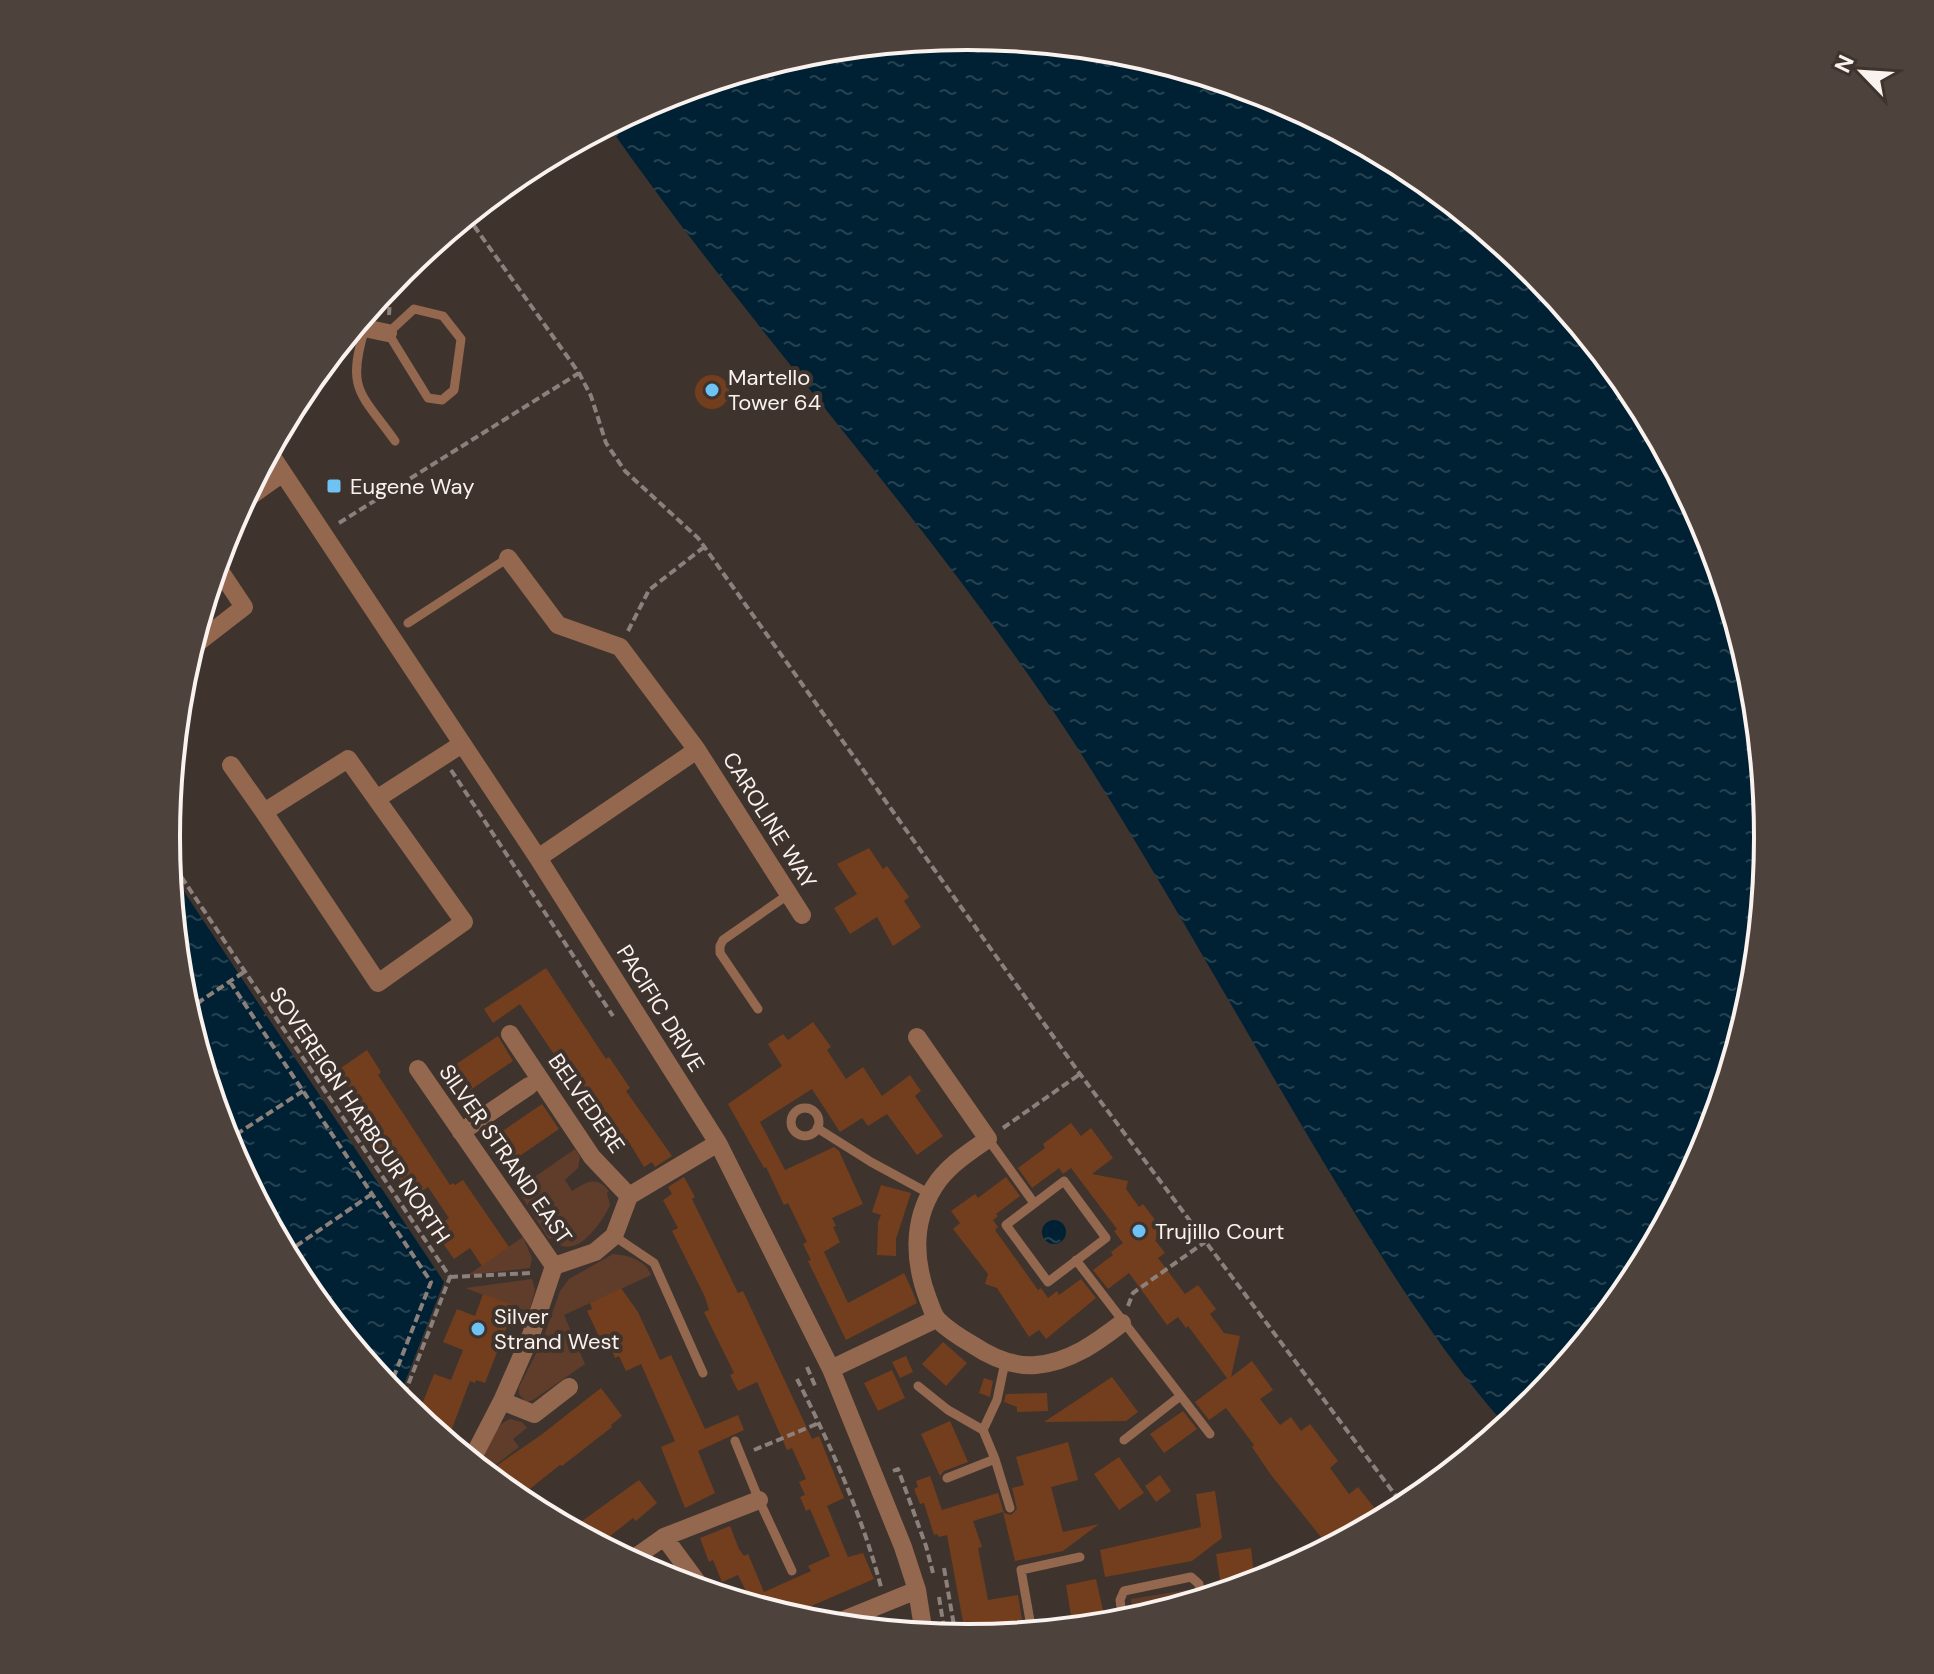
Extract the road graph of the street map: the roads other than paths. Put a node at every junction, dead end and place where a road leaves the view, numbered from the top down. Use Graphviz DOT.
graph roads {
  1 [pos="367,328"];
  2 [pos="388,333"];
  3 [pos="358,339"];
  4 [pos="395,441"];
  5 [pos="275,462"];
  6 [pos="283,473"];
  7 [pos="261,488"];
  8 [pos="508,558"];
  9 [pos="224,578"];
  10 [pos="408,623"];
  11 [pos="206,636"];
  12 [pos="462,744"];
  13 [pos="697,750"];
  14 [pos="231,765"];
  15 [pos="378,798"];
  16 [pos="264,812"];
  17 [pos="538,858"];
  18 [pos="789,894"];
  19 [pos="802,915"];
  20 [pos="758,1009"];
  21 [pos="510,1034"];
  22 [pos="917,1037"];
  23 [pos="418,1069"];
  24 [pos="529,1086"];
  25 [pos="817,1128"];
  26 [pos="461,1132"];
  27 [pos="988,1139"];
  28 [pos="718,1143"];
  29 [pos="930,1194"];
  30 [pos="629,1196"];
  31 [pos="1034,1203"];
  32 [pos="614,1236"];
  33 [pos="1076,1260"];
  34 [pos="554,1266"];
  35 [pos="936,1319"];
  36 [pos="1122,1323"];
  37 [pos="1005,1362"];
  38 [pos="831,1369"];
  39 [pos="703,1373"];
  40 [pos="918,1386"];
  41 [pos="569,1387"];
  42 [pos="1179,1397"];
  43 [pos="502,1401"];
  44 [pos="983,1430"];
  45 [pos="1210,1434"];
  46 [pos="1124,1440"];
  47 [pos="735,1441"];
  48 [pos="476,1451"];
  49 [pos="995,1459"];
  50 [pos="947,1478"];
  51 [pos="759,1500"];
  52 [pos="1010,1508"];
  53 [pos="664,1537"];
  54 [pos="641,1553"];
  55 [pos="1080,1557"];
  56 [pos="792,1571"];
  57 [pos="691,1573"];
  58 [pos="1200,1588"];
  59 [pos="917,1590"];
  60 [pos="1121,1609"];
  61 [pos="854,1615"];
  62 [pos="1030,1621"];
  63 [pos="922,1622"];
  1 -- 2 [label="street"];
  2 -- 2 [label="lane"];
  3 -- 4 [label="lane"];
  5 -- 6 [label="street, PACIFIC DRIVE"];
  6 -- 7 [label="street"];
  6 -- 12 [label="street, PACIFIC DRIVE"];
  8 -- 10 [label="lane"];
  8 -- 13 [label="street, CAROLINE WAY"];
  9 -- 11 [label="street"];
  12 -- 15 [label="street"];
  12 -- 17 [label="street, PACIFIC DRIVE"];
  13 -- 17 [label="street, CAROLINE WAY"];
  13 -- 18 [label="street, CAROLINE WAY"];
  14 -- 16 [label="street"];
  15 -- 16 [label="street"];
  15 -- 16 [label="street"];
  17 -- 28 [label="street, PACIFIC DRIVE"];
  18 -- 19 [label="street, CAROLINE WAY"];
  18 -- 20 [label="lane"];
  21 -- 30 [label="street, BELVEDERE"];
  22 -- 27 [label="street"];
  23 -- 26 [label="street, SILVER STRAND EAST"];
  24 -- 26 [label="street"];
  25 -- 29 [label="lane"];
  26 -- 34 [label="street, SILVER STRAND EAST"];
  27 -- 29 [label="street"];
  27 -- 31 [label="lane"];
  28 -- 30 [label="street"];
  28 -- 38 [label="street, PACIFIC DRIVE"];
  29 -- 35 [label="street"];
  30 -- 32 [label="street"];
  31 -- 33 [label="lane"];
  31 -- 33 [label="lane"];
  32 -- 34 [label="street"];
  32 -- 39 [label="lane"];
  33 -- 36 [label="lane"];
  34 -- 43 [label="street"];
  35 -- 37 [label="street"];
  35 -- 38 [label="street"];
  36 -- 37 [label="street"];
  36 -- 42 [label="lane"];
  37 -- 44 [label="lane"];
  38 -- 59 [label="street, PACIFIC DRIVE"];
  40 -- 44 [label="lane"];
  41 -- 43 [label="street"];
  42 -- 45 [label="lane"];
  42 -- 46 [label="lane"];
  43 -- 48 [label="street"];
  44 -- 49 [label="lane"];
  47 -- 51 [label="lane"];
  49 -- 50 [label="lane"];
  49 -- 52 [label="lane"];
  51 -- 53 [label="street"];
  51 -- 56 [label="lane"];
  53 -- 54 [label="street"];
  53 -- 57 [label="street"];
  55 -- 62 [label="lane"];
  58 -- 60 [label="lane"];
  59 -- 61 [label="street"];
  59 -- 63 [label="street, PACIFIC DRIVE"];
}
